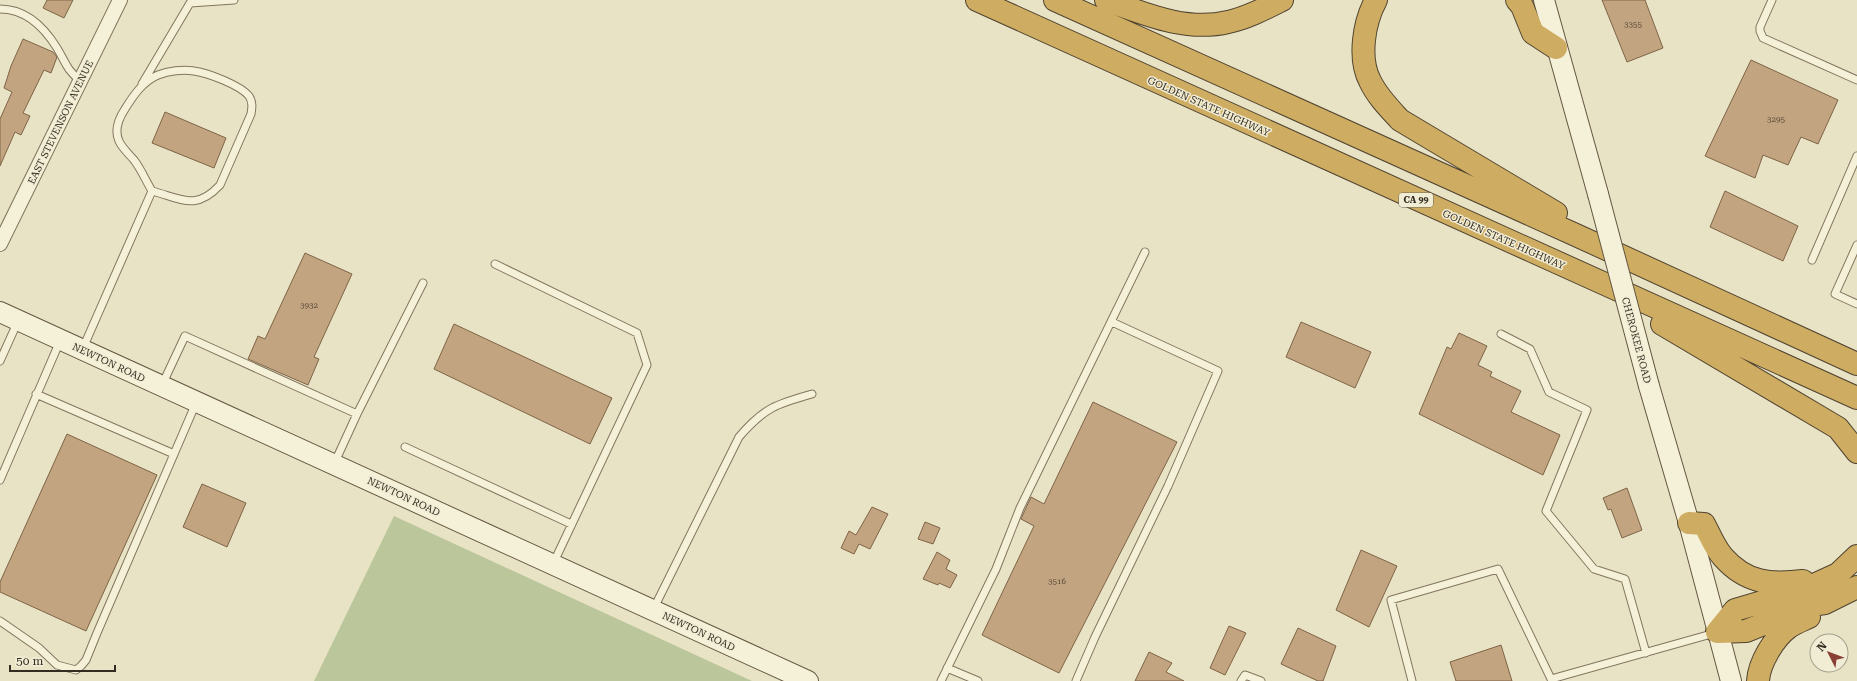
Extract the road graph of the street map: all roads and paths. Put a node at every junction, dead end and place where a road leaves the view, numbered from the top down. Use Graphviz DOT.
graph roads {
  1 [pos="120,0"];
  2 [pos="234,0"];
  3 [pos="977,0"];
  4 [pos="1055,0"];
  5 [pos="1106,0"];
  6 [pos="1282,0"];
  7 [pos="1376,0"];
  8 [pos="1517,0"];
  9 [pos="1544,0"];
  10 [pos="1772,0"];
  11 [pos="0,9"];
  12 [pos="1556,48"];
  13 [pos="80,80"];
  14 [pos="1857,80"];
  15 [pos="141,87"];
  16 [pos="1857,156"];
  17 [pos="152,191"];
  18 [pos="1578,236"];
  19 [pos="0,244"];
  20 [pos="1857,245"];
  21 [pos="1145,252"];
  22 [pos="1812,260"];
  23 [pos="495,264"];
  24 [pos="423,283"];
  25 [pos="1626,294"];
  26 [pos="1857,304"];
  27 [pos="0,312"];
  28 [pos="19,320"];
  29 [pos="1112,322"];
  30 [pos="1501,334"];
  31 [pos="60,339"];
  32 [pos="82,350"];
  33 [pos="0,361"];
  34 [pos="1857,364"];
  35 [pos="161,386"];
  36 [pos="36,394"];
  37 [pos="812,394"];
  38 [pos="1857,398"];
  39 [pos="196,401"];
  40 [pos="357,414"];
  41 [pos="405,447"];
  42 [pos="1857,452"];
  43 [pos="174,454"];
  44 [pos="334,464"];
  45 [pos="0,480"];
  46 [pos="1689,523"];
  47 [pos="571,524"];
  48 [pos="1857,556"];
  49 [pos="553,564"];
  50 [pos="1857,587"];
  51 [pos="1820,594"];
  52 [pos="653,610"];
  53 [pos="0,621"];
  54 [pos="1717,632"];
  55 [pos="1646,653"];
  56 [pos="947,668"];
  57 [pos="1552,680"];
  58 [pos="808,681"];
  59 [pos="941,681"];
  60 [pos="978,681"];
  61 [pos="1076,681"];
  62 [pos="1241,681"];
  63 [pos="1260,681"];
  64 [pos="1412,681"];
  65 [pos="1731,681"];
  66 [pos="1758,681"];
  1 -- 13 [label="street, EAST STEVENSON AVENUE"];
  2 -- 15 [label="lane"];
  3 -- 25 [label="highway, GOLDEN STATE HIGHWAY / CA 99"];
  4 -- 18 [label="highway"];
  5 -- 6 [label="highway"];
  7 -- 18 [label="highway"];
  8 -- 12 [label="highway"];
  9 -- 12 [label="street, CHEROKEE ROAD"];
  10 -- 14 [label="lane"];
  11 -- 13 [label="lane"];
  12 -- 46 [label="street, CHEROKEE ROAD, bridge"];
  13 -- 19 [label="street, EAST STEVENSON AVENUE"];
  15 -- 17 [label="lane"];
  15 -- 17 [label="lane"];
  16 -- 22 [label="lane"];
  17 -- 32 [label="lane"];
  18 -- 34 [label="highway"];
  20 -- 26 [label="lane"];
  21 -- 29 [label="lane"];
  23 -- 47 [label="lane"];
  24 -- 40 [label="lane"];
  25 -- 38 [label="highway, GOLDEN STATE HIGHWAY / CA 99"];
  25 -- 42 [label="highway"];
  27 -- 28 [label="street, NEWTON ROAD"];
  28 -- 31 [label="street, NEWTON ROAD"];
  28 -- 33 [label="lane"];
  29 -- 56 [label="lane"];
  29 -- 61 [label="lane"];
  30 -- 55 [label="lane"];
  31 -- 32 [label="street, NEWTON ROAD"];
  31 -- 36 [label="lane"];
  32 -- 35 [label="street, NEWTON ROAD"];
  35 -- 39 [label="street, NEWTON ROAD"];
  35 -- 40 [label="lane"];
  36 -- 43 [label="lane"];
  36 -- 45 [label="lane"];
  37 -- 52 [label="lane"];
  39 -- 43 [label="lane"];
  39 -- 44 [label="street, NEWTON ROAD"];
  40 -- 44 [label="lane"];
  41 -- 47 [label="lane"];
  43 -- 53 [label="lane"];
  44 -- 49 [label="street, NEWTON ROAD"];
  46 -- 51 [label="highway"];
  46 -- 54 [label="street, CHEROKEE ROAD"];
  47 -- 49 [label="lane"];
  48 -- 51 [label="highway"];
  49 -- 52 [label="street, NEWTON ROAD"];
  50 -- 51 [label="highway"];
  51 -- 54 [label="highway"];
  51 -- 66 [label="highway"];
  52 -- 58 [label="street, NEWTON ROAD"];
  54 -- 55 [label="lane"];
  54 -- 65 [label="street, CHEROKEE ROAD"];
  55 -- 57 [label="lane"];
  56 -- 59 [label="lane"];
  56 -- 60 [label="lane"];
  57 -- 64 [label="lane"];
  62 -- 63 [label="lane"];
}
